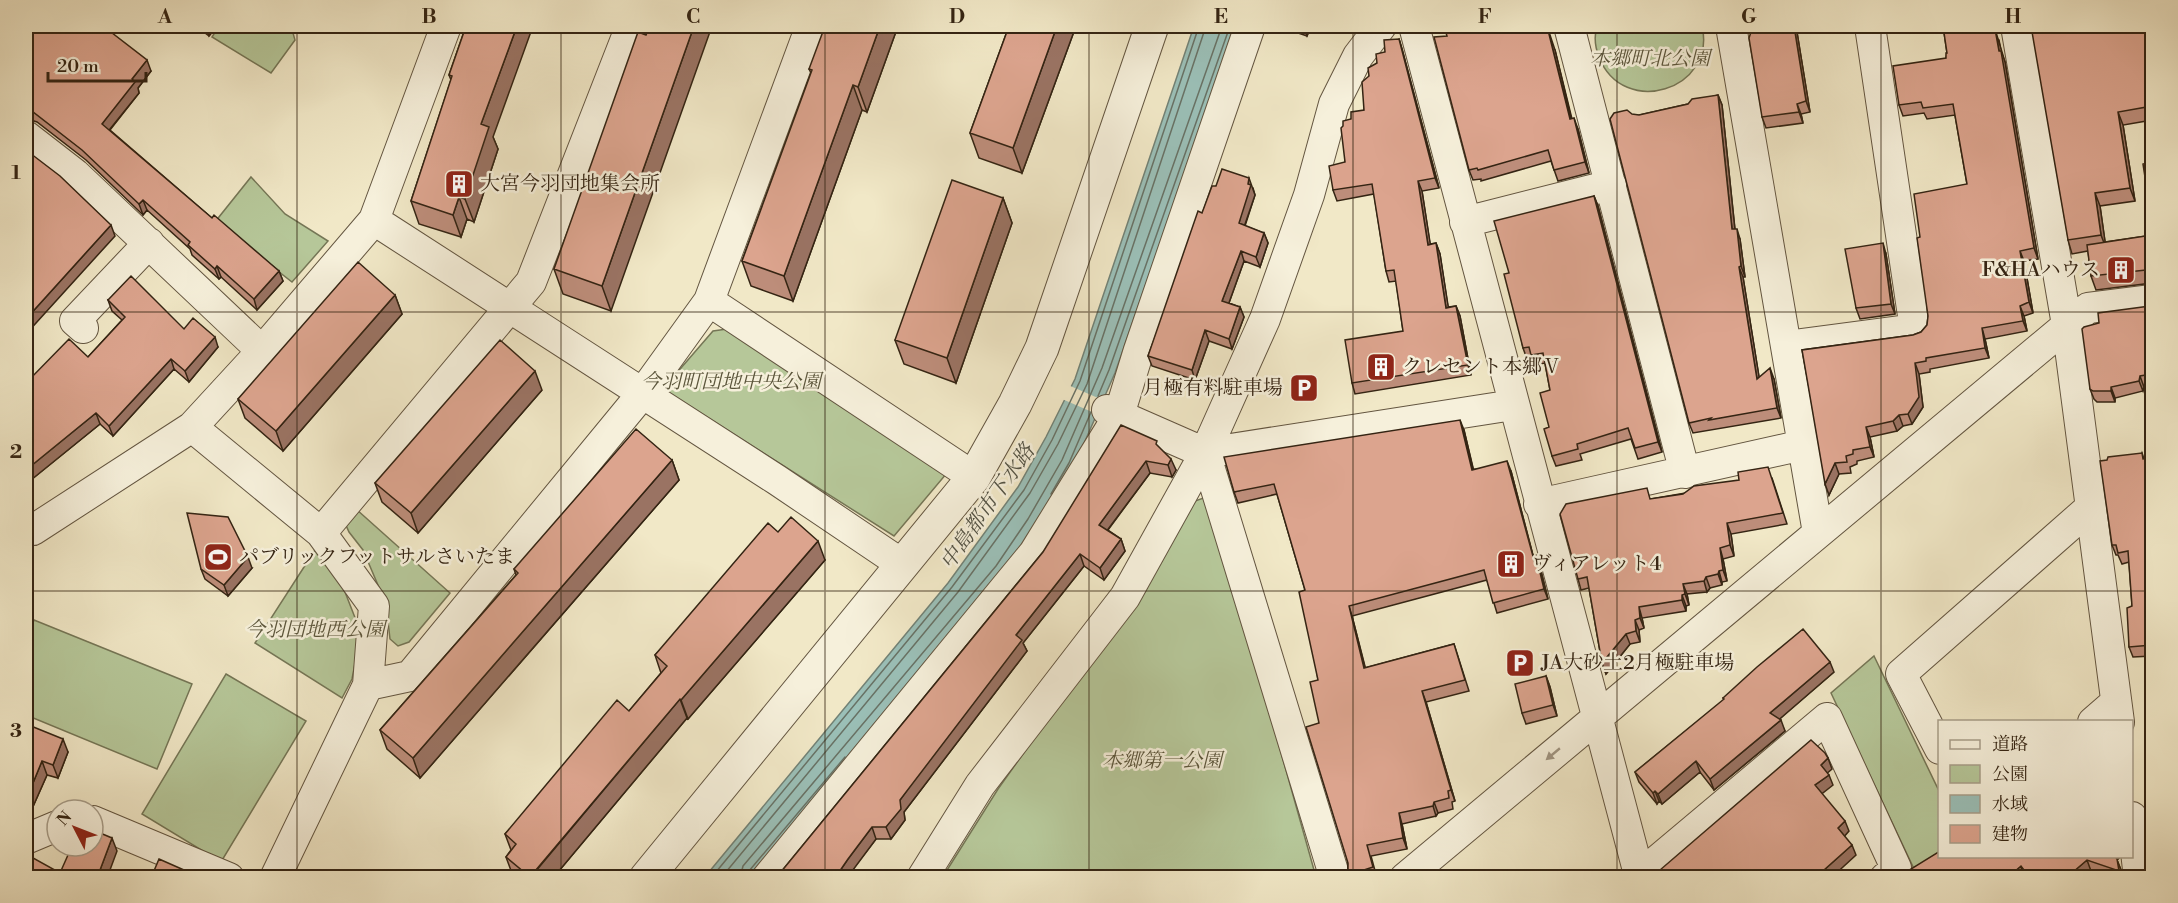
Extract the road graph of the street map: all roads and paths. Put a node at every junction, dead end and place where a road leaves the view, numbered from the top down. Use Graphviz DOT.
graph roads {
  1 [pos="446,26"];
  2 [pos="631,26"];
  3 [pos="811,26"];
  4 [pos="1152,26"];
  5 [pos="1250,26"];
  6 [pos="1382,26"];
  7 [pos="1414,26"];
  8 [pos="1569,26"];
  9 [pos="1731,26"];
  10 [pos="1870,26"];
  11 [pos="2016,26"];
  12 [pos="26,136"];
  13 [pos="1611,185"];
  14 [pos="374,220"];
  15 [pos="1465,222"];
  16 [pos="149,243"];
  17 [pos="2152,300"];
  18 [pos="709,301"];
  19 [pos="511,308"];
  20 [pos="2067,325"];
  21 [pos="83,328"];
  22 [pos="1786,346"];
  23 [pos="262,351"];
  24 [pos="642,394"];
  25 [pos="1513,405"];
  26 [pos="1113,412"];
  27 [pos="192,427"];
  28 [pos="1803,445"];
  29 [pos="1205,453"];
  30 [pos="1685,472"];
  31 [pos="974,477"];
  32 [pos="1539,504"];
  33 [pos="2091,507"];
  34 [pos="26,527"];
  35 [pos="321,533"];
  36 [pos="1818,533"];
  37 [pos="903,565"];
  38 [pos="368,685"];
  39 [pos="2117,712"];
  40 [pos="1598,716"];
  41 [pos="2098,720"];
  42 [pos="1938,745"];
  43 [pos="105,826"];
  44 [pos="2133,826"];
  45 [pos="45,831"];
  46 [pos="26,839"];
  47 [pos="1640,876"];
  48 [pos="229,878"];
  49 [pos="275,878"];
  50 [pos="646,878"];
  51 [pos="767,878"];
  52 [pos="922,878"];
  53 [pos="1335,878"];
  54 [pos="1405,878"];
  55 [pos="1885,878"];
  56 [pos="2139,878"];
  1 -- 14 [label="street"];
  2 -- 19 [label="street"];
  3 -- 18 [label="street"];
  4 -- 31 [label="street"];
  5 -- 26 [label="street"];
  6 -- 29 [label="street"];
  7 -- 15 [label="street"];
  8 -- 13 [label="street"];
  9 -- 22 [label="street"];
  10 -- 22 [label="street"];
  11 -- 20 [label="street"];
  12 -- 16 [label="street"];
  13 -- 15 [label="street"];
  13 -- 30 [label="street"];
  14 -- 19 [label="street"];
  14 -- 23 [label="street"];
  15 -- 25 [label="street"];
  16 -- 21 [label="street"];
  16 -- 23 [label="street"];
  17 -- 20 [label="street"];
  18 -- 24 [label="street"];
  18 -- 31 [label="street"];
  19 -- 24 [label="street"];
  19 -- 35 [label="street"];
  20 -- 33 [label="street"];
  20 -- 36 [label="street"];
  22 -- 28 [label="street"];
  23 -- 27 [label="street"];
  24 -- 37 [label="street"];
  24 -- 38 [label="street"];
  25 -- 29 [label="street"];
  25 -- 32 [label="street"];
  26 -- 29 [label="street"];
  26 -- 51 [label="street"];
  27 -- 34 [label="street"];
  27 -- 35 [label="street"];
  28 -- 30 [label="street"];
  28 -- 36 [label="street"];
  29 -- 52 [label="street"];
  29 -- 53 [label="street"];
  30 -- 32 [label="street"];
  31 -- 37 [label="street"];
  32 -- 40 [label="street"];
  33 -- 39 [label="street"];
  33 -- 42 [label="street"];
  35 -- 38 [label="street"];
  36 -- 40 [label="street"];
  37 -- 50 [label="street"];
  38 -- 49 [label="street"];
  39 -- 41 [label="street"];
  40 -- 47 [label="street"];
  40 -- 54 [label="street, one-way"];
  43 -- 48 [label="street"];
  44 -- 56 [label="street"];
  45 -- 46 [label="street"];
  47 -- 55 [label="street"];
}
